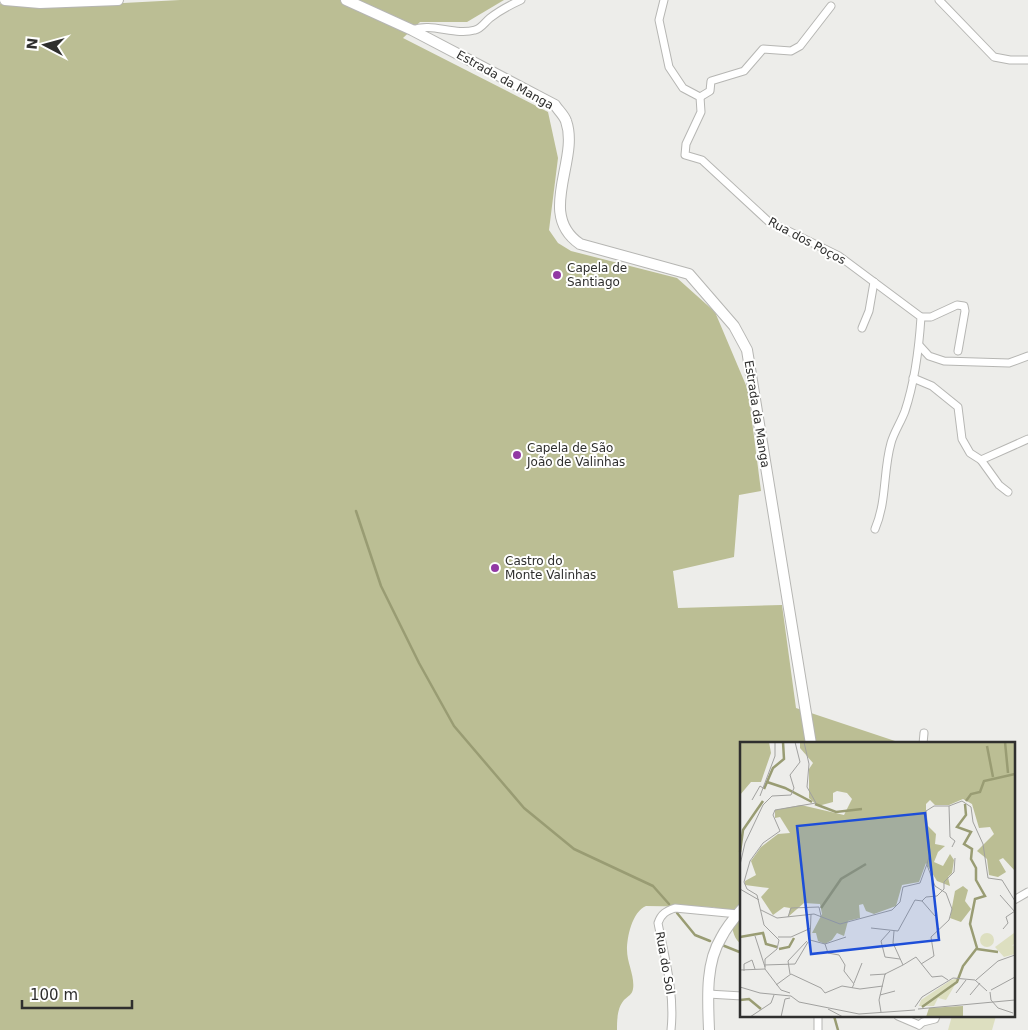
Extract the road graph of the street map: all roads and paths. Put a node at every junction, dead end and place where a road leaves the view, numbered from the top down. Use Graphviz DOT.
graph roads {
  1 [pos="5,0"];
  2 [pos="118,0"];
  3 [pos="346,0"];
  4 [pos="521,0"];
  5 [pos="664,0"];
  6 [pos="940,0"];
  7 [pos="831,6"];
  8 [pos="412,30"];
  9 [pos="1028,60"];
  10 [pos="700,97"];
  11 [pos="874,282"];
  12 [pos="921,317"];
  13 [pos="862,328"];
  14 [pos="919,345"];
  15 [pos="958,351"];
  16 [pos="1028,356"];
  17 [pos="913,378"];
  18 [pos="1028,439"];
  19 [pos="981,460"];
  20 [pos="1008,492"];
  21 [pos="875,529"];
  22 [pos="924,732"];
  23 [pos="811,742"];
  24 [pos="924,742"];
  25 [pos="1028,892"];
  26 [pos="1016,899"];
  27 [pos="740,911"];
  28 [pos="708,994"];
  29 [pos="740,996"];
  30 [pos="902,1018"];
  31 [pos="935,1018"];
  32 [pos="919,1028"];
  33 [pos="671,1030"];
  34 [pos="709,1030"];
  1 -- 2 [label="street"];
  3 -- 8 [label="street, Estrada da Manga"];
  4 -- 8 [label="street"];
  5 -- 10 [label="street"];
  6 -- 9 [label="street"];
  7 -- 10 [label="street"];
  8 -- 23 [label="street, Estrada da Manga"];
  10 -- 11 [label="street, Rua dos Poços"];
  11 -- 12 [label="street, Rua dos Poços"];
  11 -- 13 [label="street"];
  12 -- 14 [label="street"];
  12 -- 15 [label="street"];
  14 -- 16 [label="street"];
  14 -- 17 [label="street"];
  17 -- 19 [label="street"];
  17 -- 21 [label="street"];
  18 -- 19 [label="street"];
  19 -- 20 [label="street"];
  22 -- 24 [label="street"];
  25 -- 26 [label="street"];
  27 -- 28 [label="street"];
  27 -- 33 [label="street, Rua do Sol"];
  28 -- 29 [label="street"];
  28 -- 34 [label="street"];
  30 -- 32 [label="street"];
  31 -- 32 [label="street"];
}
